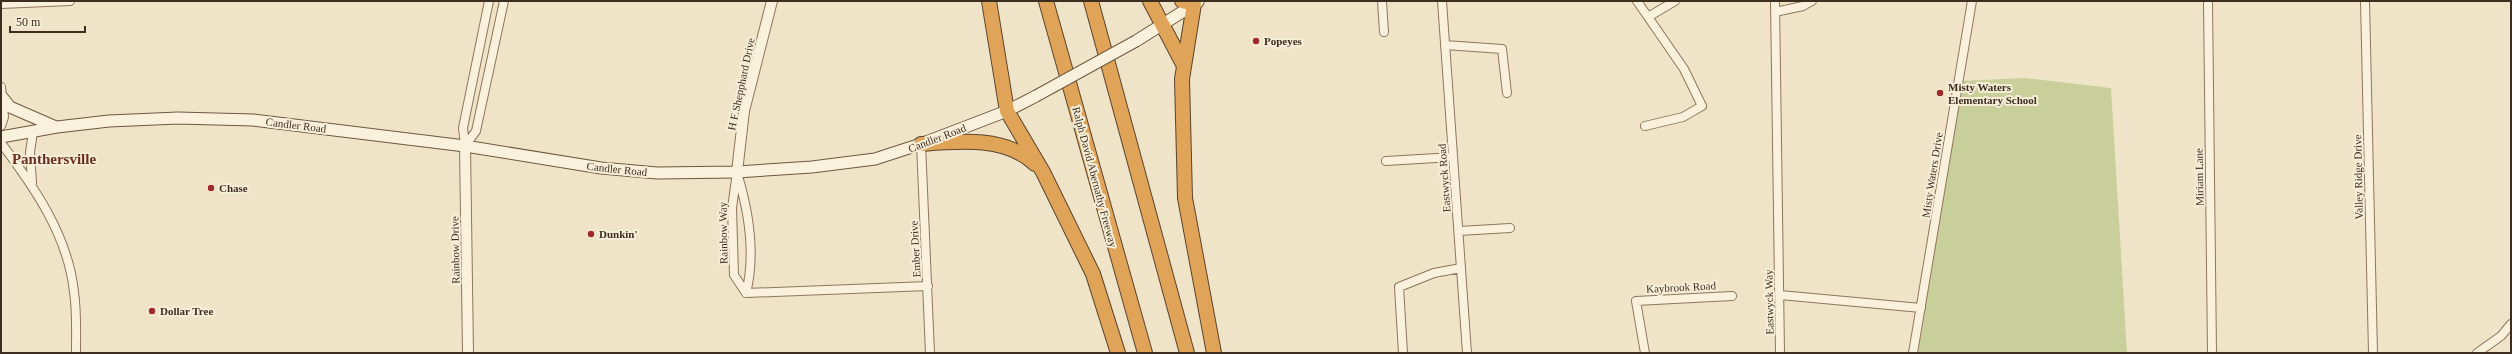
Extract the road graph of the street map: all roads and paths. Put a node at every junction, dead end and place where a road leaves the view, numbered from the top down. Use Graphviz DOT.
graph roads {
  1 [pos="70,1"];
  2 [pos="489,1"];
  3 [pos="504,1"];
  4 [pos="772,1"];
  5 [pos="989,1"];
  6 [pos="1046,1"];
  7 [pos="1092,1"];
  8 [pos="1150,1"];
  9 [pos="1382,1"];
  10 [pos="1442,1"];
  11 [pos="1637,1"];
  12 [pos="1675,1"];
  13 [pos="1775,1"];
  14 [pos="1812,1"];
  15 [pos="1972,1"];
  16 [pos="2208,1"];
  17 [pos="2365,1"];
  18 [pos="1192,2"];
  19 [pos="1,4"];
  20 [pos="1775,12"];
  21 [pos="1648,16"];
  22 [pos="1163,24"];
  23 [pos="1384,32"];
  24 [pos="1445,45"];
  25 [pos="1183,64"];
  26 [pos="1,92"];
  27 [pos="1507,93"];
  28 [pos="1006,111"];
  29 [pos="1,126"];
  30 [pos="1645,126"];
  31 [pos="57,127"];
  32 [pos="33,132"];
  33 [pos="1,138"];
  34 [pos="1,143"];
  35 [pos="921,144"];
  36 [pos="465,146"];
  37 [pos="1453,157"];
  38 [pos="1386,161"];
  39 [pos="737,172"];
  40 [pos="1043,172"];
  41 [pos="32,184"];
  42 [pos="1510,228"];
  43 [pos="1459,231"];
  44 [pos="1461,268"];
  45 [pos="928,286"];
  46 [pos="746,293"];
  47 [pos="1780,295"];
  48 [pos="1732,296"];
  49 [pos="1921,308"];
  50 [pos="2511,324"];
  51 [pos="76,353"];
  52 [pos="468,353"];
  53 [pos="930,353"];
  54 [pos="1118,353"];
  55 [pos="1145,353"];
  56 [pos="1187,353"];
  57 [pos="1214,353"];
  58 [pos="1403,353"];
  59 [pos="1467,353"];
  60 [pos="1645,353"];
  61 [pos="1780,353"];
  62 [pos="1913,353"];
  63 [pos="2212,353"];
  64 [pos="2373,353"];
  65 [pos="2477,353"];
  1 -- 19 [label="street"];
  2 -- 36 [label="street"];
  3 -- 36 [label="street"];
  4 -- 39 [label="street, H F Shepphard Drive"];
  5 -- 28 [label="highway"];
  6 -- 55 [label="highway, Ralph David Abernathy Freeway"];
  7 -- 56 [label="highway"];
  8 -- 22 [label="highway"];
  9 -- 23 [label="street"];
  10 -- 24 [label="street, Eastwyck Road"];
  11 -- 21 [label="street"];
  12 -- 21 [label="street"];
  13 -- 20 [label="street, Eastwyck Way"];
  14 -- 20 [label="street"];
  15 -- 49 [label="street, Misty Waters Drive"];
  16 -- 63 [label="street, Miriam Lane"];
  17 -- 64 [label="street, Valley Ridge Drive"];
  18 -- 22 [label="main road, Candler Road"];
  18 -- 25 [label="highway"];
  20 -- 47 [label="street, Eastwyck Way"];
  21 -- 30 [label="street"];
  22 -- 25 [label="highway"];
  22 -- 28 [label="main road, Candler Road, bridge"];
  24 -- 27 [label="street"];
  24 -- 37 [label="street, Eastwyck Road"];
  25 -- 57 [label="highway"];
  26 -- 29 [label="street"];
  26 -- 31 [label="main road"];
  28 -- 35 [label="main road, Candler Road"];
  28 -- 40 [label="highway"];
  31 -- 32 [label="main road, Candler Road"];
  31 -- 36 [label="main road, Candler Road"];
  32 -- 33 [label="main road, Candler Road"];
  32 -- 41 [label="street"];
  34 -- 41 [label="street"];
  35 -- 39 [label="main road, Candler Road"];
  35 -- 40 [label="highway"];
  35 -- 45 [label="street, Ember Drive"];
  36 -- 39 [label="main road, Candler Road"];
  36 -- 52 [label="street, Rainbow Drive"];
  37 -- 38 [label="street"];
  37 -- 43 [label="street, Eastwyck Road"];
  39 -- 46 [label="street, Rainbow Way"];
  39 -- 46 [label="street, Rainbow Way"];
  40 -- 54 [label="highway"];
  41 -- 51 [label="street"];
  42 -- 43 [label="street"];
  43 -- 44 [label="street, Eastwyck Road"];
  44 -- 58 [label="street"];
  44 -- 59 [label="street, Eastwyck Road"];
  45 -- 46 [label="street"];
  45 -- 53 [label="street, Ember Drive"];
  47 -- 49 [label="street"];
  47 -- 61 [label="street, Eastwyck Way"];
  48 -- 60 [label="street, Kaybrook Road"];
  49 -- 62 [label="street, Misty Waters Drive"];
  50 -- 65 [label="street"];
}
